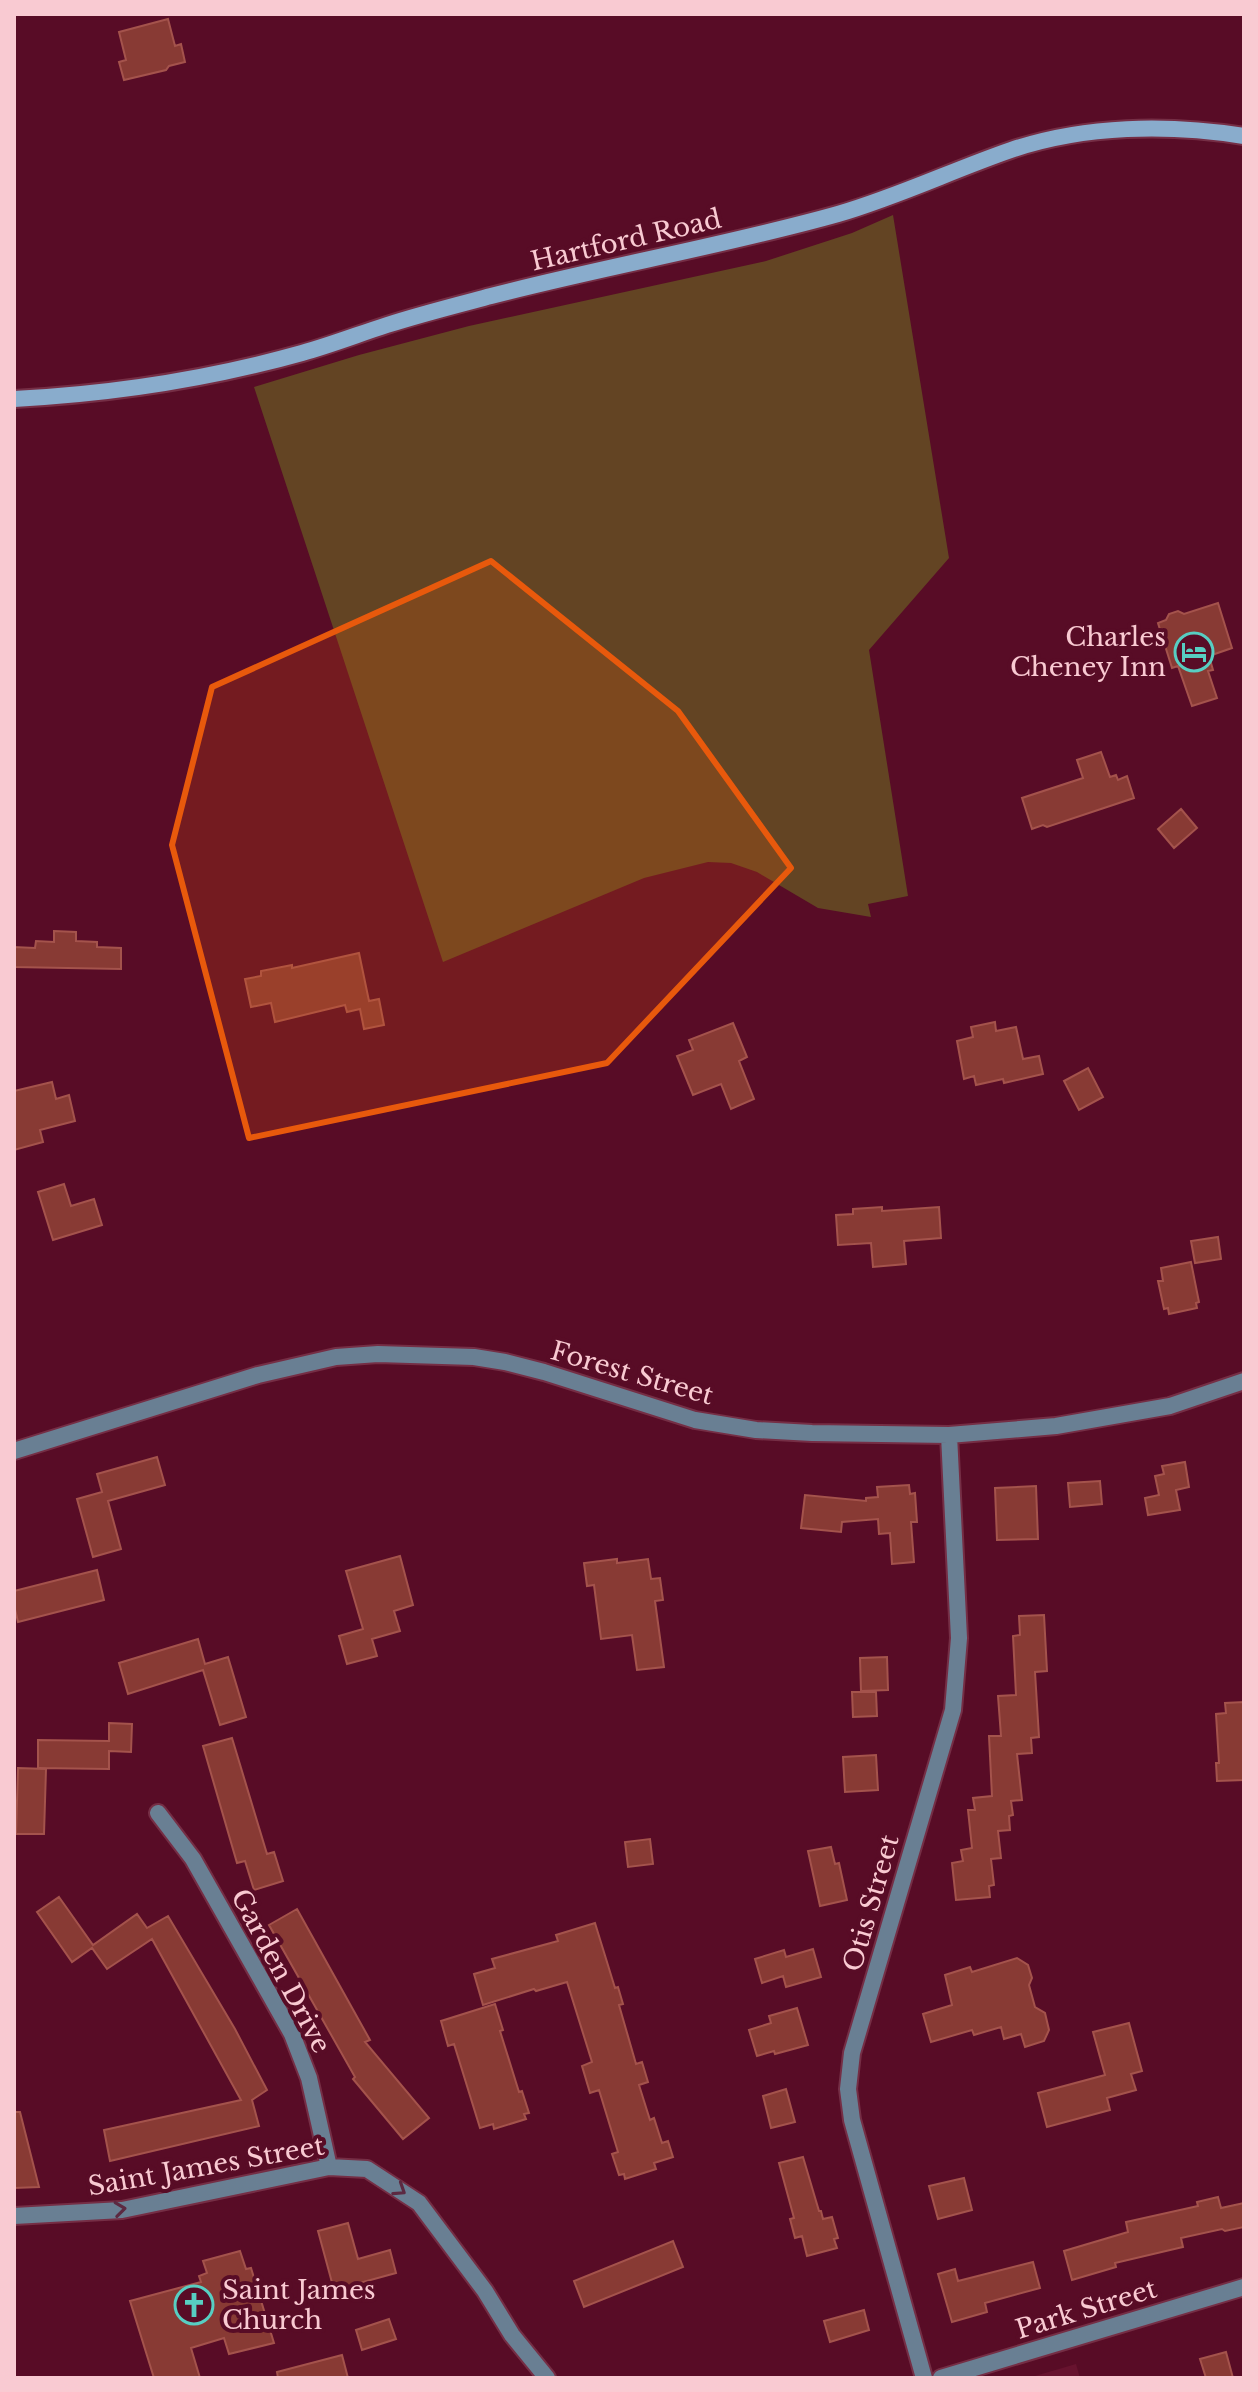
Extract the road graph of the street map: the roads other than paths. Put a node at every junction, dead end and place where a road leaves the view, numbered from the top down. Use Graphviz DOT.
graph roads {
  1 [pos="1244,136"];
  2 [pos="14,399"];
  3 [pos="1244,1381"];
  4 [pos="949,1435"];
  5 [pos="14,1451"];
  6 [pos="158,1813"];
  7 [pos="329,2167"];
  8 [pos="14,2216"];
  9 [pos="1244,2287"];
  10 [pos="547,2378"];
  11 [pos="924,2378"];
  12 [pos="941,2378"];
  1 -- 2 [label="main road, Hartford Road"];
  3 -- 4 [label="street, Forest Street"];
  4 -- 5 [label="street, Forest Street"];
  4 -- 11 [label="street, Otis Street"];
  6 -- 7 [label="street, Garden Drive"];
  8 -- 7 [label="street, Saint James Street, one-way"];
  7 -- 10 [label="street, Saint James Street, one-way"];
  9 -- 12 [label="street, Park Street"];
}
